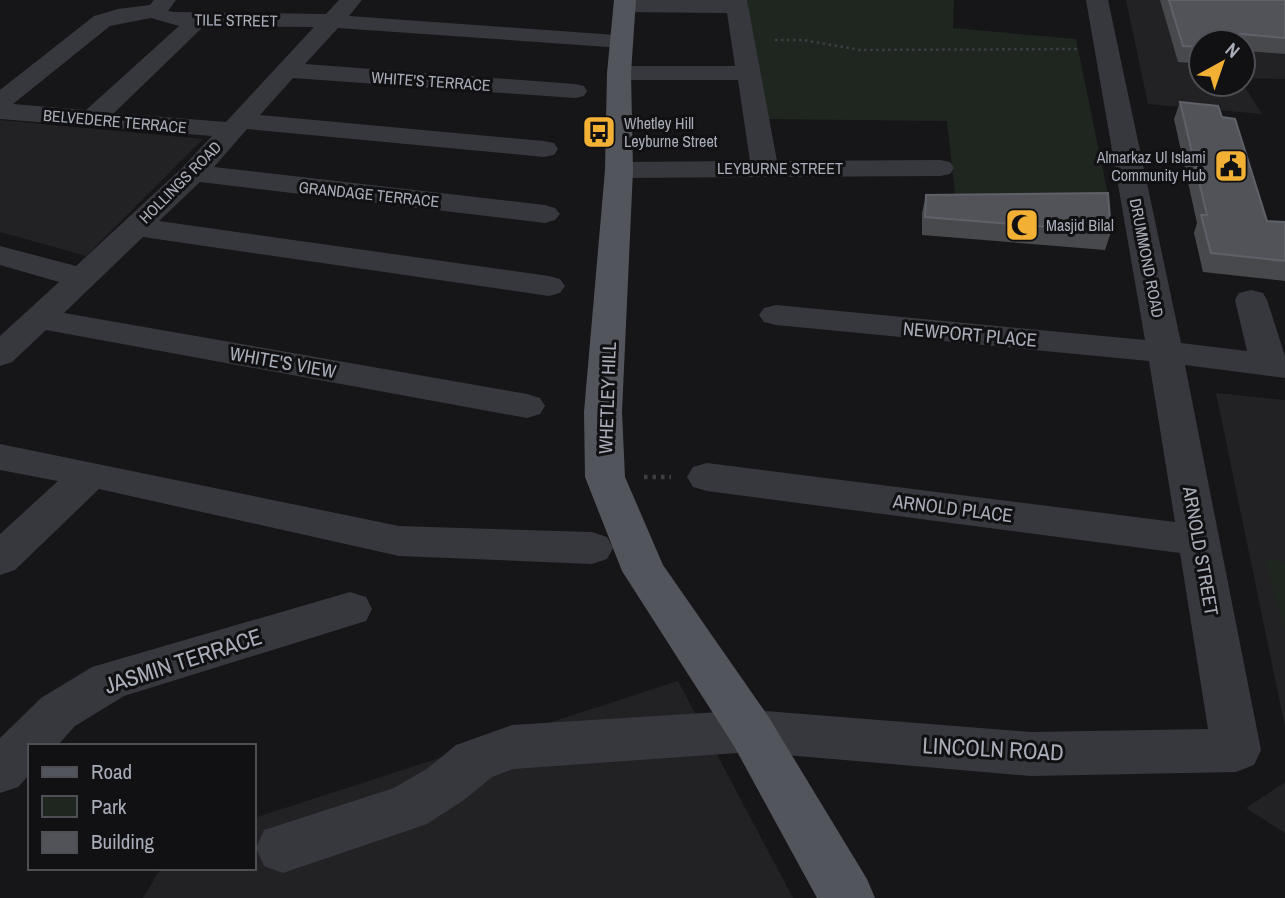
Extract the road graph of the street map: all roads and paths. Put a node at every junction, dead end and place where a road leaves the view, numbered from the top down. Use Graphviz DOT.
graph roads {
  1 [pos="351,0"];
  2 [pos="1097,0"];
  3 [pos="736,3"];
  4 [pos="161,6"];
  5 [pos="198,20"];
  6 [pos="331,21"];
  7 [pos="623,30"];
  8 [pos="743,40"];
  9 [pos="1105,47"];
  10 [pos="288,70"];
  11 [pos="747,73"];
  12 [pos="575,91"];
  13 [pos="0,102"];
  14 [pos="0,111"];
  15 [pos="92,119"];
  16 [pos="236,126"];
  17 [pos="544,149"];
  18 [pos="765,168"];
  19 [pos="940,169"];
  20 [pos="619,170"];
  21 [pos="192,173"];
  22 [pos="545,214"];
  23 [pos="135,227"];
  24 [pos="0,255"];
  25 [pos="82,278"];
  26 [pos="549,286"];
  27 [pos="1251,300"];
  28 [pos="776,315"];
  29 [pos="38,318"];
  30 [pos="2,351"];
  31 [pos="1165,352"];
  32 [pos="1276,366"];
  33 [pos="527,405"];
  34 [pos="0,457"];
  35 [pos="92,474"];
  36 [pos="605,477"];
  37 [pos="706,477"];
  38 [pos="1198,540"];
  39 [pos="592,548"];
  40 [pos="0,559"];
  41 [pos="350,609"];
  42 [pos="751,732"];
  43 [pos="1236,750"];
  44 [pos="0,771"];
  45 [pos="283,848"];
  46 [pos="847,898"];
  1 -- 6 [label="street, HOLLINGS ROAD"];
  2 -- 9 [label="street, DRUMMOND ROAD"];
  3 -- 7 [label="street"];
  3 -- 8 [label="street"];
  4 -- 5 [label="street, TILE STREET"];
  4 -- 13 [label="street"];
  5 -- 6 [label="street, TILE STREET"];
  5 -- 15 [label="street"];
  6 -- 7 [label="street, TILE STREET"];
  6 -- 10 [label="street, HOLLINGS ROAD"];
  7 -- 11 [label="street"];
  7 -- 20 [label="main road, WHETLEY HILL"];
  8 -- 9 [label="path"];
  8 -- 11 [label="street"];
  9 -- 31 [label="street, DRUMMOND ROAD"];
  10 -- 12 [label="street, WHITE'S TERRACE"];
  10 -- 16 [label="street, HOLLINGS ROAD"];
  11 -- 18 [label="street"];
  14 -- 15 [label="street, BELVEDERE TERRACE"];
  15 -- 16 [label="street, BELVEDERE TERRACE"];
  16 -- 17 [label="street, BELVEDERE TERRACE"];
  16 -- 21 [label="street, HOLLINGS ROAD"];
  18 -- 19 [label="street, LEYBURNE STREET"];
  18 -- 20 [label="street, LEYBURNE STREET"];
  20 -- 36 [label="main road, WHETLEY HILL"];
  21 -- 22 [label="street, GRANDAGE TERRACE"];
  21 -- 23 [label="street, HOLLINGS ROAD"];
  23 -- 25 [label="street, HOLLINGS ROAD"];
  23 -- 26 [label="street"];
  24 -- 25 [label="street"];
  25 -- 29 [label="street, HOLLINGS ROAD"];
  27 -- 32 [label="street"];
  28 -- 31 [label="street, NEWPORT PLACE"];
  29 -- 30 [label="street, HOLLINGS ROAD"];
  29 -- 33 [label="street, WHITE'S VIEW"];
  31 -- 32 [label="street, NEWPORT PLACE"];
  31 -- 38 [label="street, ARNOLD STREET"];
  34 -- 35 [label="street"];
  35 -- 39 [label="street"];
  35 -- 40 [label="street"];
  36 -- 37 [label="path"];
  36 -- 42 [label="main road, WHETLEY HILL"];
  37 -- 38 [label="street, ARNOLD PLACE"];
  38 -- 43 [label="street, ARNOLD STREET"];
  41 -- 44 [label="street, JASMIN TERRACE"];
  42 -- 43 [label="street, LINCOLN ROAD"];
  42 -- 45 [label="street, LINCOLN ROAD"];
  42 -- 46 [label="main road, WHETLEY HILL"];
}
